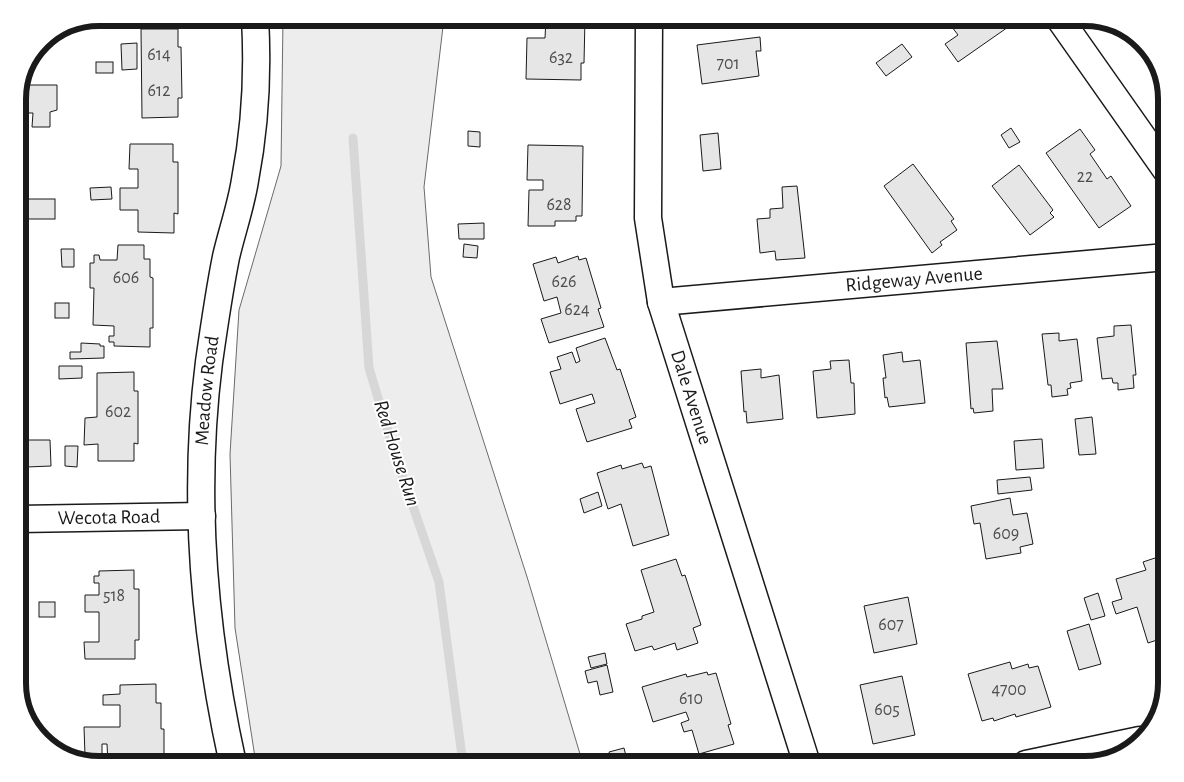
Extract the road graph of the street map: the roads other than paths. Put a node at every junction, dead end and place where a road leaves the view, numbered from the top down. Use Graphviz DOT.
graph roads {
  1 [pos="255,26"];
  2 [pos="650,26"];
  3 [pos="1066,26"];
  4 [pos="1158,159"];
  5 [pos="1158,258"];
  6 [pos="661,302"];
  7 [pos="202,516"];
  8 [pos="26,519"];
  9 [pos="1125,743"];
  10 [pos="231,756"];
  11 [pos="804,756"];
  12 [pos="1064,756"];
  1 -- 7 [label="street, Meadow Road"];
  2 -- 6 [label="street, Dale Avenue"];
  3 -- 4 [label="street"];
  5 -- 6 [label="street, Ridgeway Avenue"];
  6 -- 11 [label="street, Dale Avenue"];
  7 -- 8 [label="street, Wecota Road"];
  7 -- 10 [label="street, Meadow Road"];
  9 -- 12 [label="street"];
}
